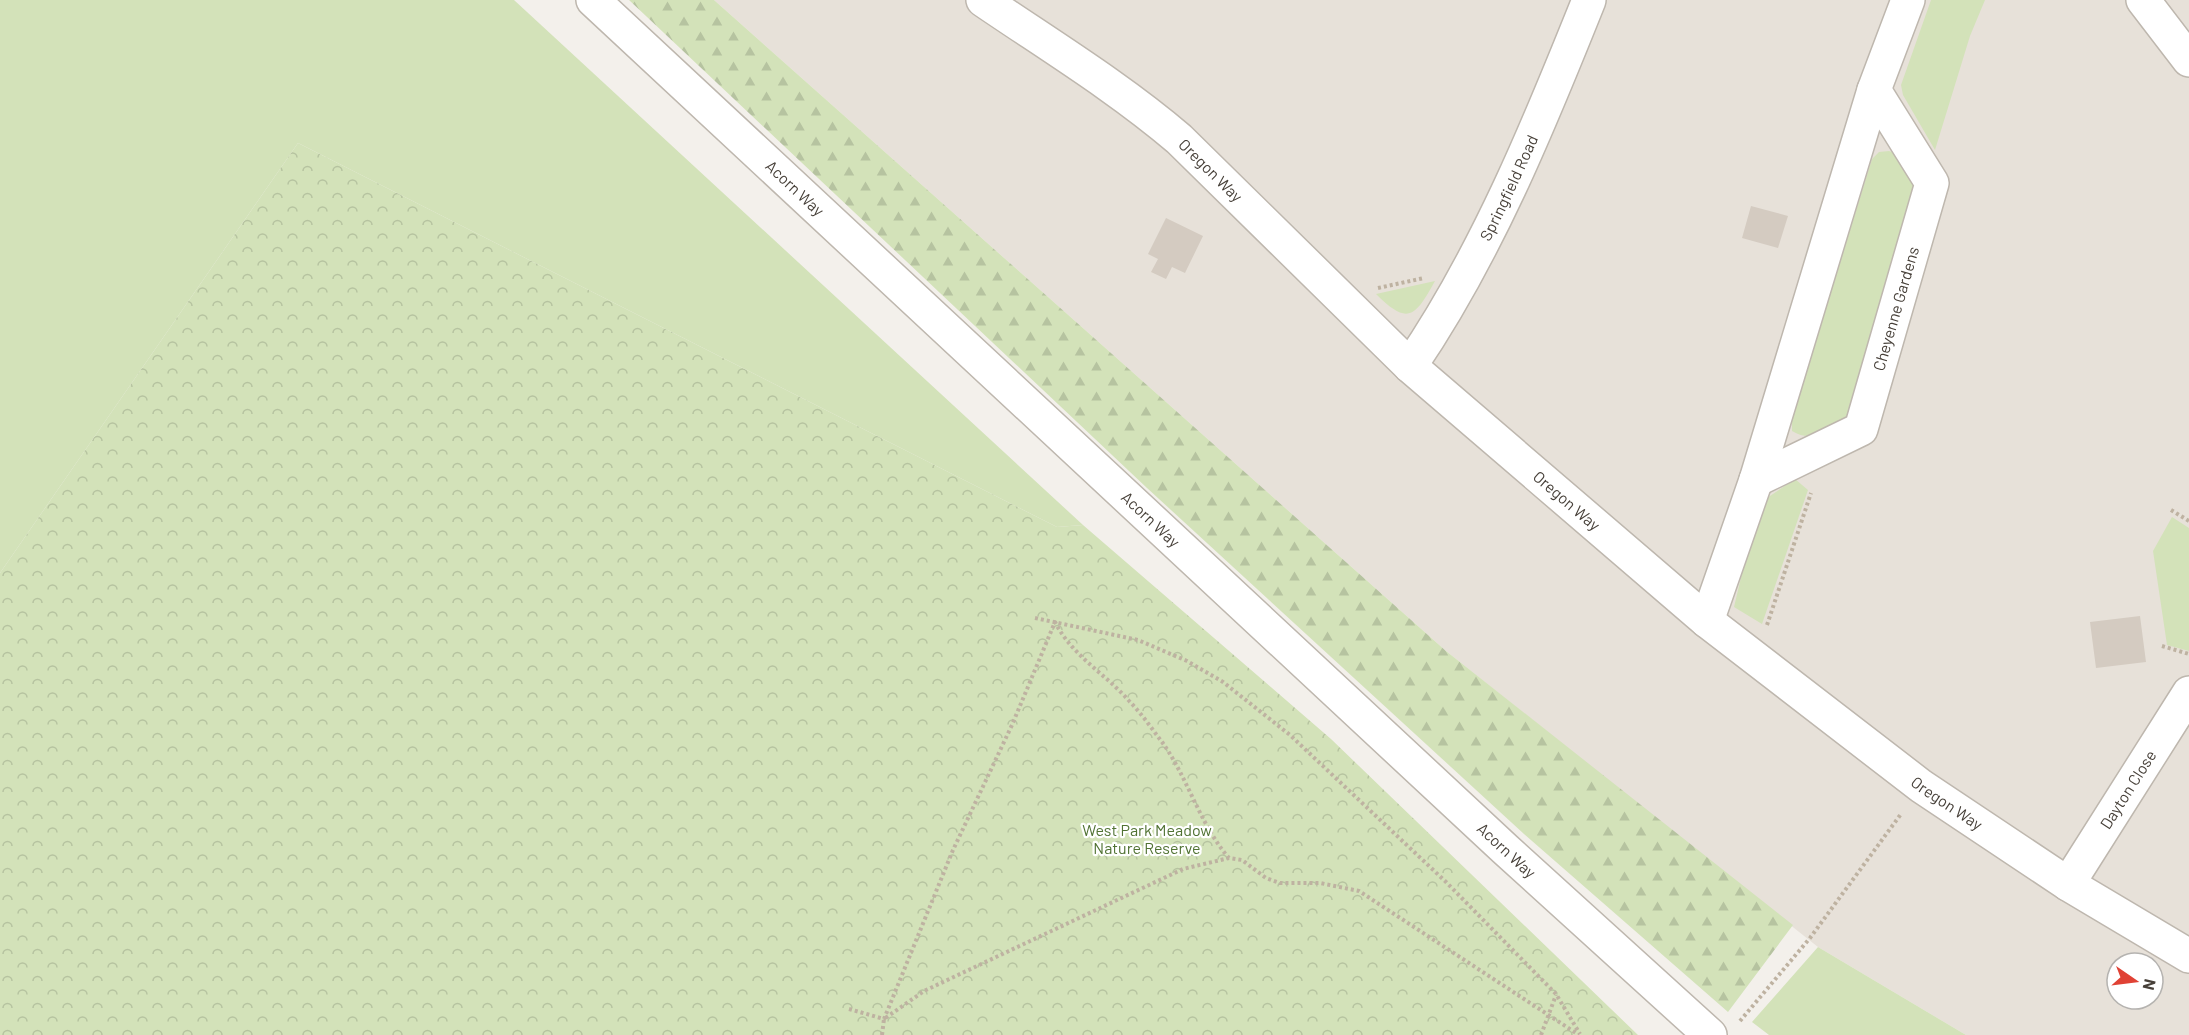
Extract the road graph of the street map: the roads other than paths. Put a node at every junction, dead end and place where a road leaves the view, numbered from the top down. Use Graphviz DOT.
graph roads {
  1 [pos="593,0"];
  2 [pos="983,0"];
  3 [pos="1589,0"];
  4 [pos="1908,0"];
  5 [pos="2143,0"];
  6 [pos="2189,60"];
  7 [pos="1874,90"];
  8 [pos="1410,366"];
  9 [pos="1756,480"];
  10 [pos="1707,621"];
  11 [pos="2189,693"];
  12 [pos="2068,884"];
  13 [pos="2189,956"];
  14 [pos="1722,1032"];
  1 -- 14 [label="street, Acorn Way"];
  2 -- 8 [label="street, Oregon Way"];
  3 -- 8 [label="street, Springfield Road"];
  4 -- 7 [label="street"];
  5 -- 6 [label="street"];
  7 -- 9 [label="street"];
  7 -- 9 [label="street, Cheyenne Gardens"];
  8 -- 10 [label="street, Oregon Way"];
  9 -- 10 [label="street"];
  10 -- 12 [label="street, Oregon Way"];
  11 -- 12 [label="street, Dayton Close"];
  12 -- 13 [label="street, Oregon Way"];
}
